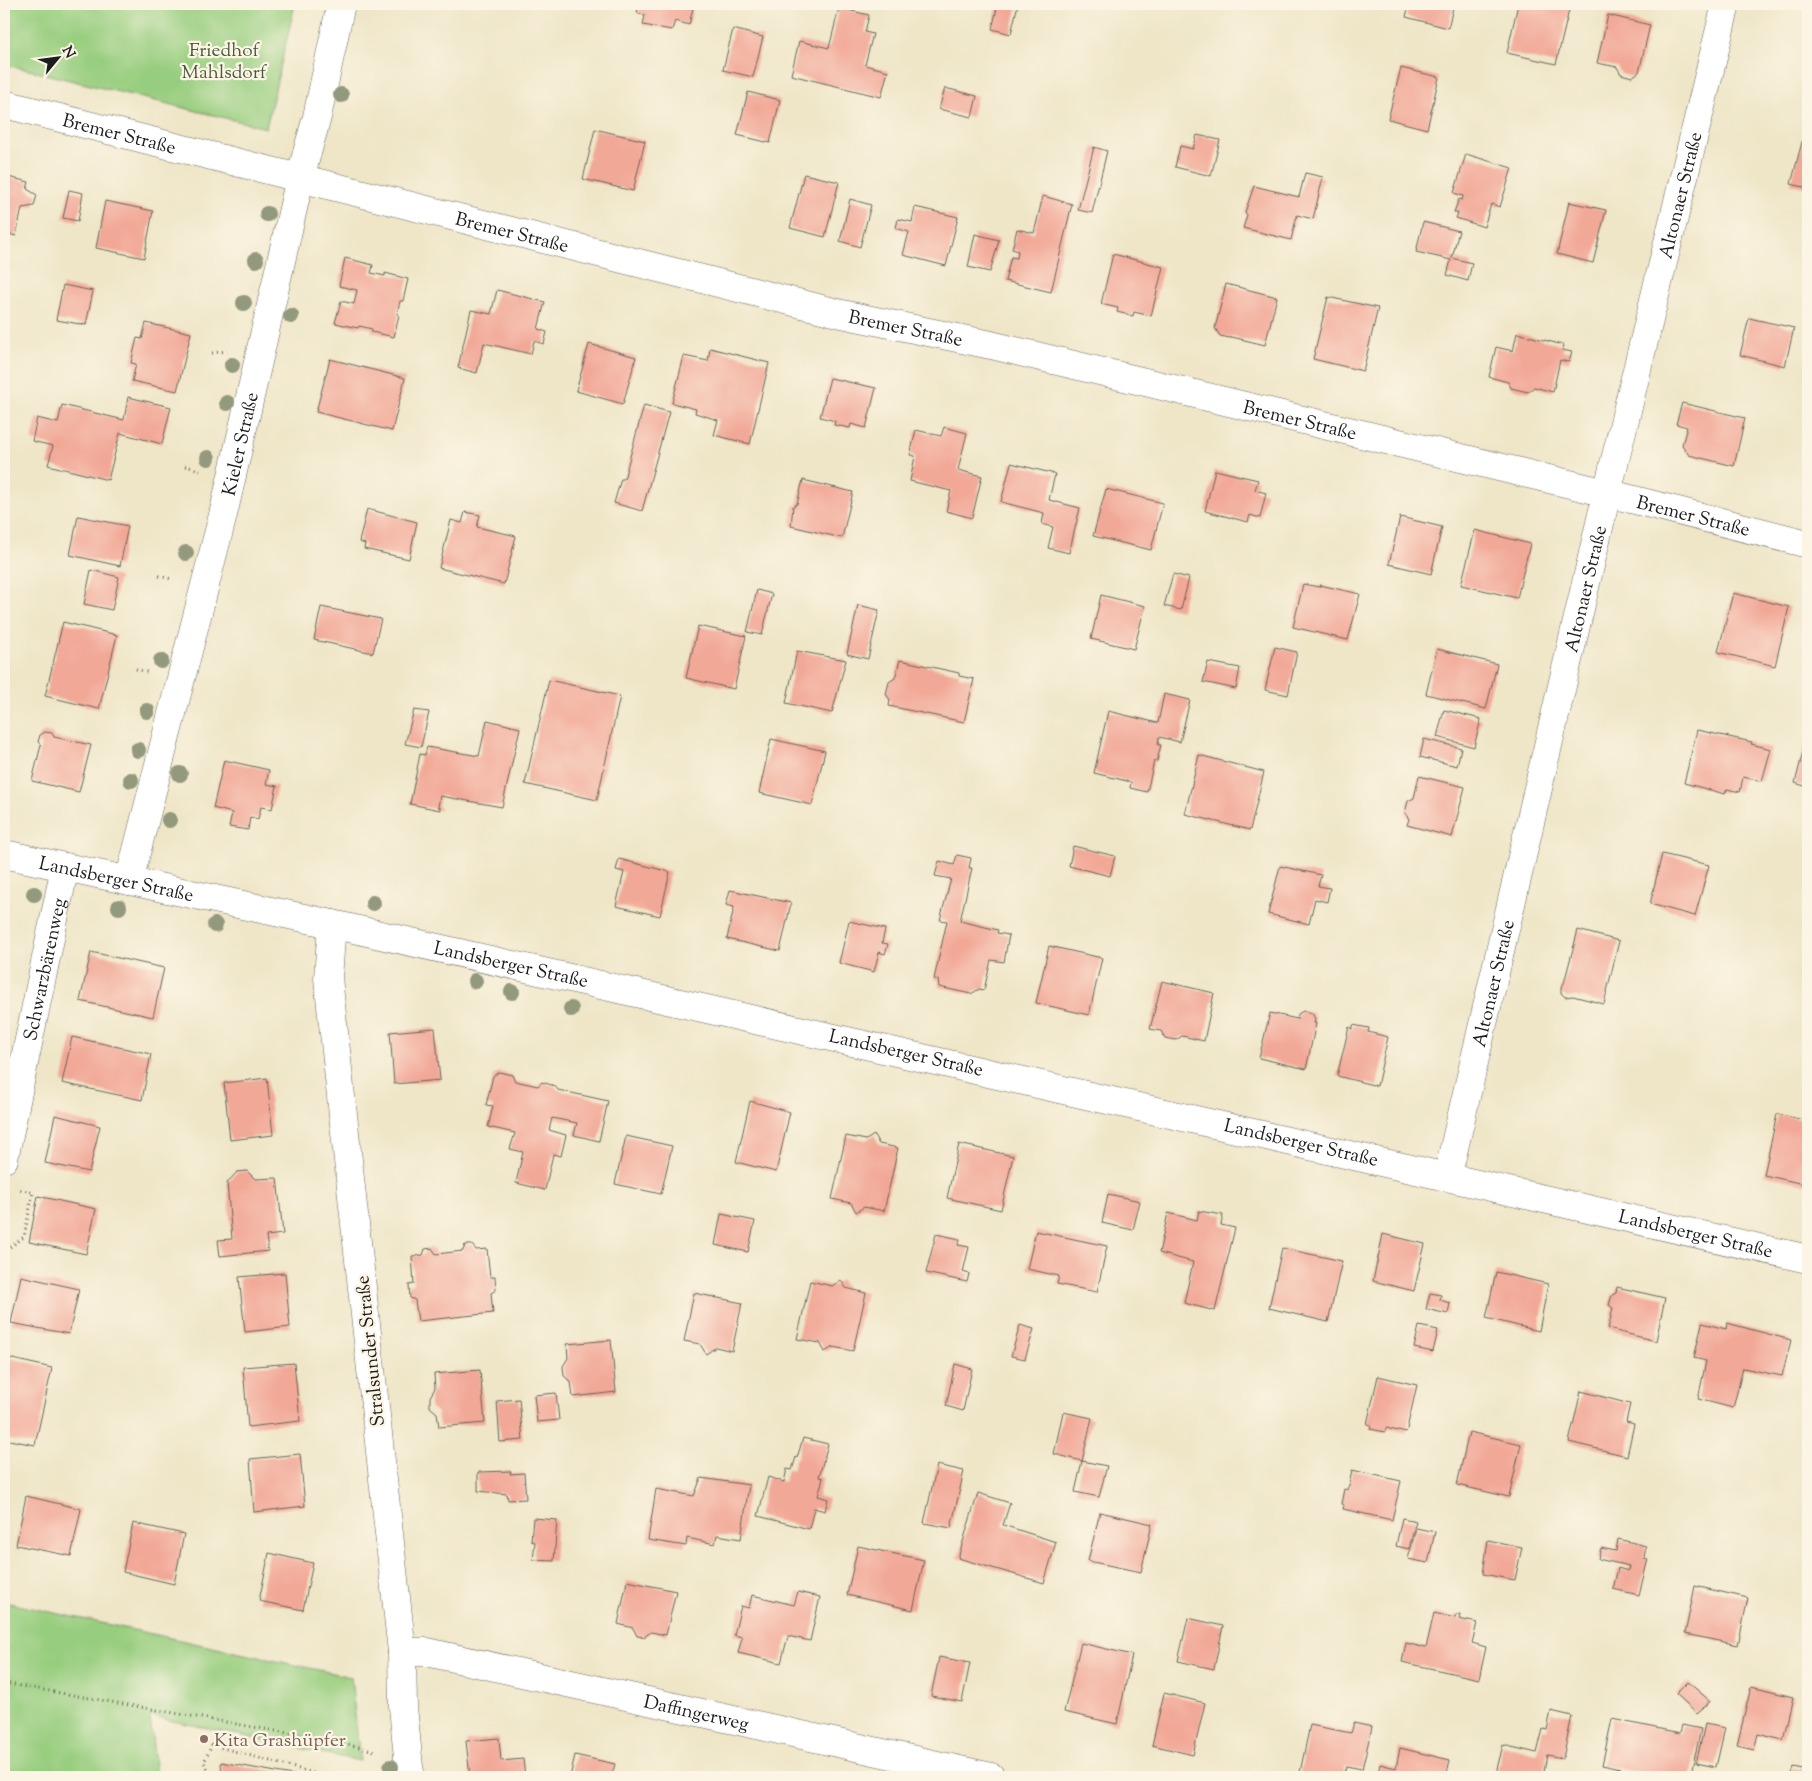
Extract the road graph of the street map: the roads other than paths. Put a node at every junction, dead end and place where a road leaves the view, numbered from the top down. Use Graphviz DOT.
graph roads {
  1 [pos="341,4"];
  2 [pos="1726,4"];
  3 [pos="4,104"];
  4 [pos="300,178"];
  5 [pos="1607,493"];
  6 [pos="1808,544"];
  7 [pos="4,854"];
  8 [pos="65,867"];
  9 [pos="129,881"];
  10 [pos="332,924"];
  11 [pos="4,1159"];
  12 [pos="1448,1174"];
  13 [pos="1808,1259"];
  14 [pos="402,1652"];
  15 [pos="409,1768"];
  16 [pos="991,1777"];
  1 -- 4 [label="street, Kieler Straße"];
  2 -- 5 [label="street, Altonaer Straße"];
  3 -- 4 [label="street, Bremer Straße"];
  4 -- 5 [label="street, Bremer Straße"];
  4 -- 9 [label="street, Kieler Straße"];
  5 -- 6 [label="street, Bremer Straße"];
  5 -- 12 [label="street, Altonaer Straße"];
  7 -- 8 [label="street, Landsberger Straße"];
  8 -- 9 [label="street, Landsberger Straße"];
  8 -- 11 [label="street, Schwarzbärenweg"];
  9 -- 10 [label="street, Landsberger Straße"];
  10 -- 12 [label="street, Landsberger Straße"];
  10 -- 14 [label="street, Stralsunder Straße"];
  12 -- 13 [label="street, Landsberger Straße"];
  14 -- 15 [label="street, Stralsunder Straße"];
  14 -- 16 [label="street, Daffingerweg"];
}
